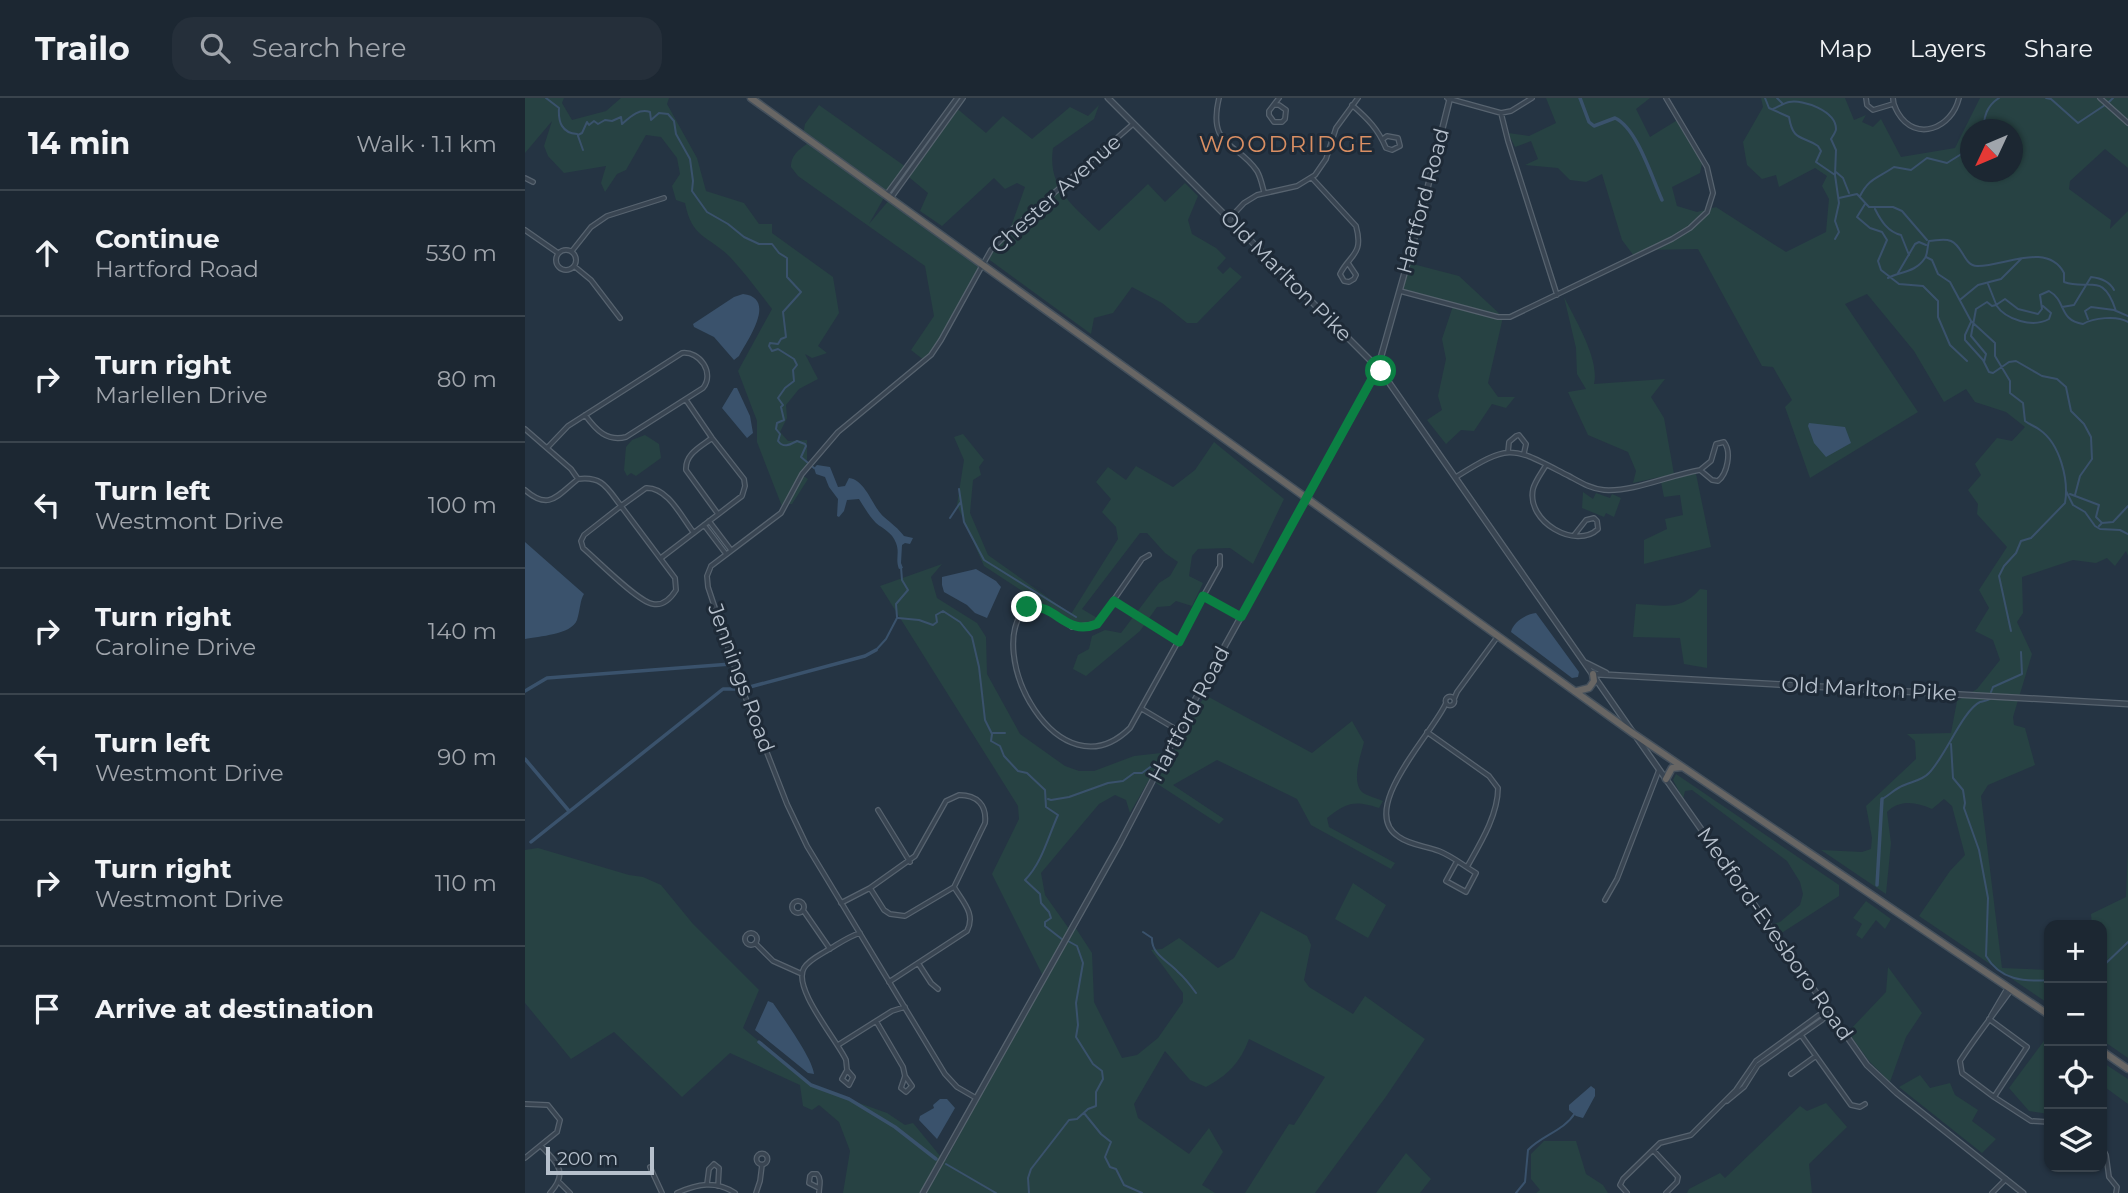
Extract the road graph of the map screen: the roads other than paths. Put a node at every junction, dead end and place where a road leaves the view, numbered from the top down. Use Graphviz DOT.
graph roads {
  1 [pos="751,98"];
  2 [pos="957,98"];
  3 [pos="963,98"];
  4 [pos="1108,98"];
  5 [pos="1219,98"];
  6 [pos="1279,98"];
  7 [pos="1358,98"];
  8 [pos="1449,98"];
  9 [pos="1532,98"];
  10 [pos="1666,98"];
  11 [pos="1866,98"];
  12 [pos="1959,98"];
  13 [pos="2100,98"];
  14 [pos="1893,101"];
  15 [pos="1275,105"];
  16 [pos="1352,105"];
  17 [pos="1501,113"];
  18 [pos="2128,123"];
  19 [pos="1133,124"];
  20 [pos="1383,139"];
  21 [pos="525,178"];
  22 [pos="1313,178"];
  23 [pos="533,182"];
  24 [pos="1264,192"];
  25 [pos="664,198"];
  26 [pos="887,198"];
  27 [pos="1229,219"];
  28 [pos="525,230"];
  29 [pos="572,251"];
  30 [pos="558,253"];
  31 [pos="1348,263"];
  32 [pos="982,265"];
  33 [pos="575,266"];
  34 [pos="1400,291"];
  35 [pos="1557,295"];
  36 [pos="620,318"];
  37 [pos="1378,368"];
  38 [pos="686,400"];
  39 [pos="585,415"];
  40 [pos="525,429"];
  41 [pos="712,438"];
  42 [pos="547,448"];
  43 [pos="1509,452"];
  44 [pos="1524,453"];
  45 [pos="1546,465"];
  46 [pos="1700,470"];
  47 [pos="1456,477"];
  48 [pos="578,479"];
  49 [pos="525,490"];
  50 [pos="1307,499"];
  51 [pos="621,506"];
  52 [pos="717,514"];
  53 [pos="709,521"];
  54 [pos="704,525"];
  55 [pos="694,533"];
  56 [pos="1575,534"];
  57 [pos="731,550"];
  58 [pos="726,554"];
  59 [pos="1149,555"];
  60 [pos="1220,556"];
  61 [pos="661,558"];
  62 [pos="1203,596"];
  63 [pos="1114,601"];
  64 [pos="1241,617"];
  65 [pos="1498,636"];
  66 [pos="1179,642"];
  67 [pos="1582,659"];
  68 [pos="1593,674"];
  69 [pos="1611,674"];
  70 [pos="1601,686"];
  71 [pos="1573,690"];
  72 [pos="2128,704"];
  73 [pos="1142,709"];
  74 [pos="1179,730"];
  75 [pos="1427,732"];
  76 [pos="1635,734"];
  77 [pos="1683,767"];
  78 [pos="1660,769"];
  79 [pos="1666,779"];
  80 [pos="878,810"];
  81 [pos="909,862"];
  82 [pos="1457,862"];
  83 [pos="1467,867"];
  84 [pos="954,887"];
  85 [pos="870,888"];
  86 [pos="1605,900"];
  87 [pos="841,903"];
  88 [pos="803,910"];
  89 [pos="860,933"];
  90 [pos="755,943"];
  91 [pos="830,949"];
  92 [pos="918,963"];
  93 [pos="801,974"];
  94 [pos="889,982"];
  95 [pos="2010,988"];
  96 [pos="938,989"];
  97 [pos="905,1007"];
  98 [pos="1829,1012"];
  99 [pos="2044,1012"];
  100 [pos="1990,1018"];
  101 [pos="876,1021"];
  102 [pos="1799,1032"];
  103 [pos="838,1045"];
  104 [pos="2107,1054"];
  105 [pos="1816,1056"];
  106 [pos="2128,1069"];
  107 [pos="847,1070"];
  108 [pos="1791,1074"];
  109 [pos="905,1076"];
  110 [pos="1994,1097"];
  111 [pos="976,1098"];
  112 [pos="525,1104"];
  113 [pos="1865,1104"];
  114 [pos="2044,1122"];
  115 [pos="541,1145"];
  116 [pos="1653,1150"];
  117 [pos="525,1158"];
  118 [pos="2107,1162"];
  119 [pos="762,1165"];
  120 [pos="650,1167"];
  121 [pos="2006,1179"];
  122 [pos="559,1182"];
  123 [pos="707,1184"];
  124 [pos="718,1186"];
  125 [pos="819,1191"];
  126 [pos="550,1193"];
  127 [pos="570,1193"];
  128 [pos="662,1193"];
  129 [pos="677,1193"];
  130 [pos="735,1193"];
  131 [pos="755,1193"];
  132 [pos="923,1193"];
  133 [pos="1627,1193"];
  134 [pos="1666,1193"];
  135 [pos="1992,1193"];
  136 [pos="2024,1193"];
  137 [pos="2116,1193"];
  1 -- 26 [label="highway"];
  2 -- 26 [label="street"];
  3 -- 26 [label="street"];
  4 -- 19 [label="street, Old Marlton Pike"];
  5 -- 24 [label="street"];
  6 -- 15 [label="street"];
  7 -- 16 [label="street"];
  8 -- 17 [label="street"];
  8 -- 34 [label="street, Hartford Road"];
  9 -- 17 [label="street"];
  10 -- 35 [label="street"];
  11 -- 14 [label="street"];
  12 -- 14 [label="street"];
  13 -- 18 [label="street"];
  15 -- 15 [label="street"];
  16 -- 20 [label="street"];
  16 -- 22 [label="street"];
  17 -- 35 [label="street"];
  19 -- 27 [label="street, Old Marlton Pike"];
  19 -- 32 [label="street, Chester Avenue"];
  20 -- 20 [label="street"];
  21 -- 23 [label="street"];
  22 -- 24 [label="street"];
  22 -- 31 [label="street"];
  24 -- 27 [label="street"];
  25 -- 29 [label="street"];
  26 -- 32 [label="highway"];
  27 -- 37 [label="street, Old Marlton Pike"];
  28 -- 30 [label="street"];
  29 -- 30 [label="street"];
  29 -- 33 [label="street"];
  30 -- 33 [label="street"];
  31 -- 31 [label="street"];
  32 -- 50 [label="highway"];
  32 -- 57 [label="street, Jennings Road"];
  33 -- 36 [label="street"];
  34 -- 35 [label="street"];
  34 -- 37 [label="street, Hartford Road"];
  37 -- 47 [label="street, Old Marlton Pike"];
  37 -- 50 [label="street, Hartford Road"];
  38 -- 39 [label="street"];
  38 -- 39 [label="street"];
  38 -- 41 [label="street"];
  39 -- 42 [label="street"];
  40 -- 42 [label="street"];
  41 -- 52 [label="street"];
  41 -- 52 [label="street"];
  42 -- 48 [label="street"];
  43 -- 44 [label="street"];
  43 -- 44 [label="street"];
  43 -- 47 [label="street"];
  44 -- 45 [label="street"];
  45 -- 46 [label="street"];
  45 -- 56 [label="street"];
  46 -- 46 [label="street"];
  47 -- 67 [label="street, Old Marlton Pike"];
  48 -- 49 [label="street"];
  48 -- 51 [label="street"];
  50 -- 64 [label="street, Hartford Road"];
  50 -- 65 [label="highway"];
  51 -- 55 [label="street"];
  51 -- 61 [label="street"];
  51 -- 61 [label="street"];
  52 -- 53 [label="street"];
  53 -- 54 [label="street"];
  53 -- 57 [label="street"];
  54 -- 55 [label="street"];
  54 -- 58 [label="street"];
  55 -- 61 [label="street"];
  56 -- 56 [label="street"];
  57 -- 58 [label="street, Jennings Road"];
  58 -- 87 [label="street, Jennings Road"];
  59 -- 63 [label="street"];
  60 -- 62 [label="street"];
  62 -- 64 [label="street"];
  62 -- 66 [label="street"];
  63 -- 66 [label="street"];
  63 -- 73 [label="street"];
  64 -- 74 [label="street, Hartford Road"];
  65 -- 71 [label="highway"];
  65 -- 75 [label="street"];
  66 -- 73 [label="street"];
  67 -- 68 [label="street, Old Marlton Pike"];
  67 -- 69 [label="street"];
  68 -- 69 [label="street, Old Marlton Pike"];
  68 -- 70 [label="street, Old Marlton Pike"];
  68 -- 71 [label="highway"];
  69 -- 70 [label="street"];
  69 -- 72 [label="street, Old Marlton Pike"];
  70 -- 76 [label="street, Medford-Evesboro Road"];
  71 -- 76 [label="highway"];
  73 -- 74 [label="street"];
  74 -- 111 [label="street, Hartford Road"];
  75 -- 82 [label="street"];
  75 -- 83 [label="street"];
  76 -- 77 [label="highway"];
  76 -- 78 [label="street, Medford-Evesboro Road"];
  77 -- 79 [label="highway"];
  77 -- 95 [label="highway"];
  78 -- 79 [label="street, Medford-Evesboro Road"];
  78 -- 86 [label="street"];
  79 -- 98 [label="street, Medford-Evesboro Road"];
  80 -- 81 [label="street"];
  81 -- 84 [label="street"];
  81 -- 85 [label="street"];
  82 -- 83 [label="street"];
  82 -- 83 [label="street"];
  84 -- 85 [label="street"];
  84 -- 92 [label="street"];
  85 -- 87 [label="street"];
  87 -- 89 [label="street, Jennings Road"];
  88 -- 91 [label="street"];
  89 -- 91 [label="street"];
  89 -- 94 [label="street, Jennings Road"];
  90 -- 93 [label="street"];
  91 -- 93 [label="street"];
  92 -- 94 [label="street"];
  92 -- 96 [label="street"];
  93 -- 103 [label="street"];
  94 -- 97 [label="street, Jennings Road"];
  95 -- 99 [label="highway"];
  95 -- 100 [label="street"];
  97 -- 101 [label="street"];
  97 -- 111 [label="street, Jennings Road"];
  98 -- 102 [label="street"];
  98 -- 121 [label="street, Medford-Evesboro Road"];
  100 -- 110 [label="street"];
  100 -- 110 [label="street"];
  101 -- 103 [label="street"];
  101 -- 109 [label="street"];
  102 -- 105 [label="street"];
  102 -- 116 [label="street"];
  103 -- 107 [label="street"];
  104 -- 106 [label="highway"];
  105 -- 108 [label="street"];
  105 -- 113 [label="street"];
  110 -- 114 [label="street"];
  111 -- 132 [label="street, Hartford Road"];
  112 -- 115 [label="street"];
  115 -- 117 [label="street"];
  115 -- 122 [label="street"];
  116 -- 133 [label="street"];
  116 -- 134 [label="street"];
  118 -- 137 [label="street"];
  119 -- 131 [label="street"];
  120 -- 128 [label="street"];
  121 -- 135 [label="street"];
  121 -- 136 [label="street, Medford-Evesboro Road"];
  122 -- 126 [label="street"];
  122 -- 127 [label="street"];
  123 -- 124 [label="street"];
  123 -- 124 [label="street"];
  123 -- 129 [label="street"];
  124 -- 130 [label="street"];
  125 -- 125 [label="street"];
}
